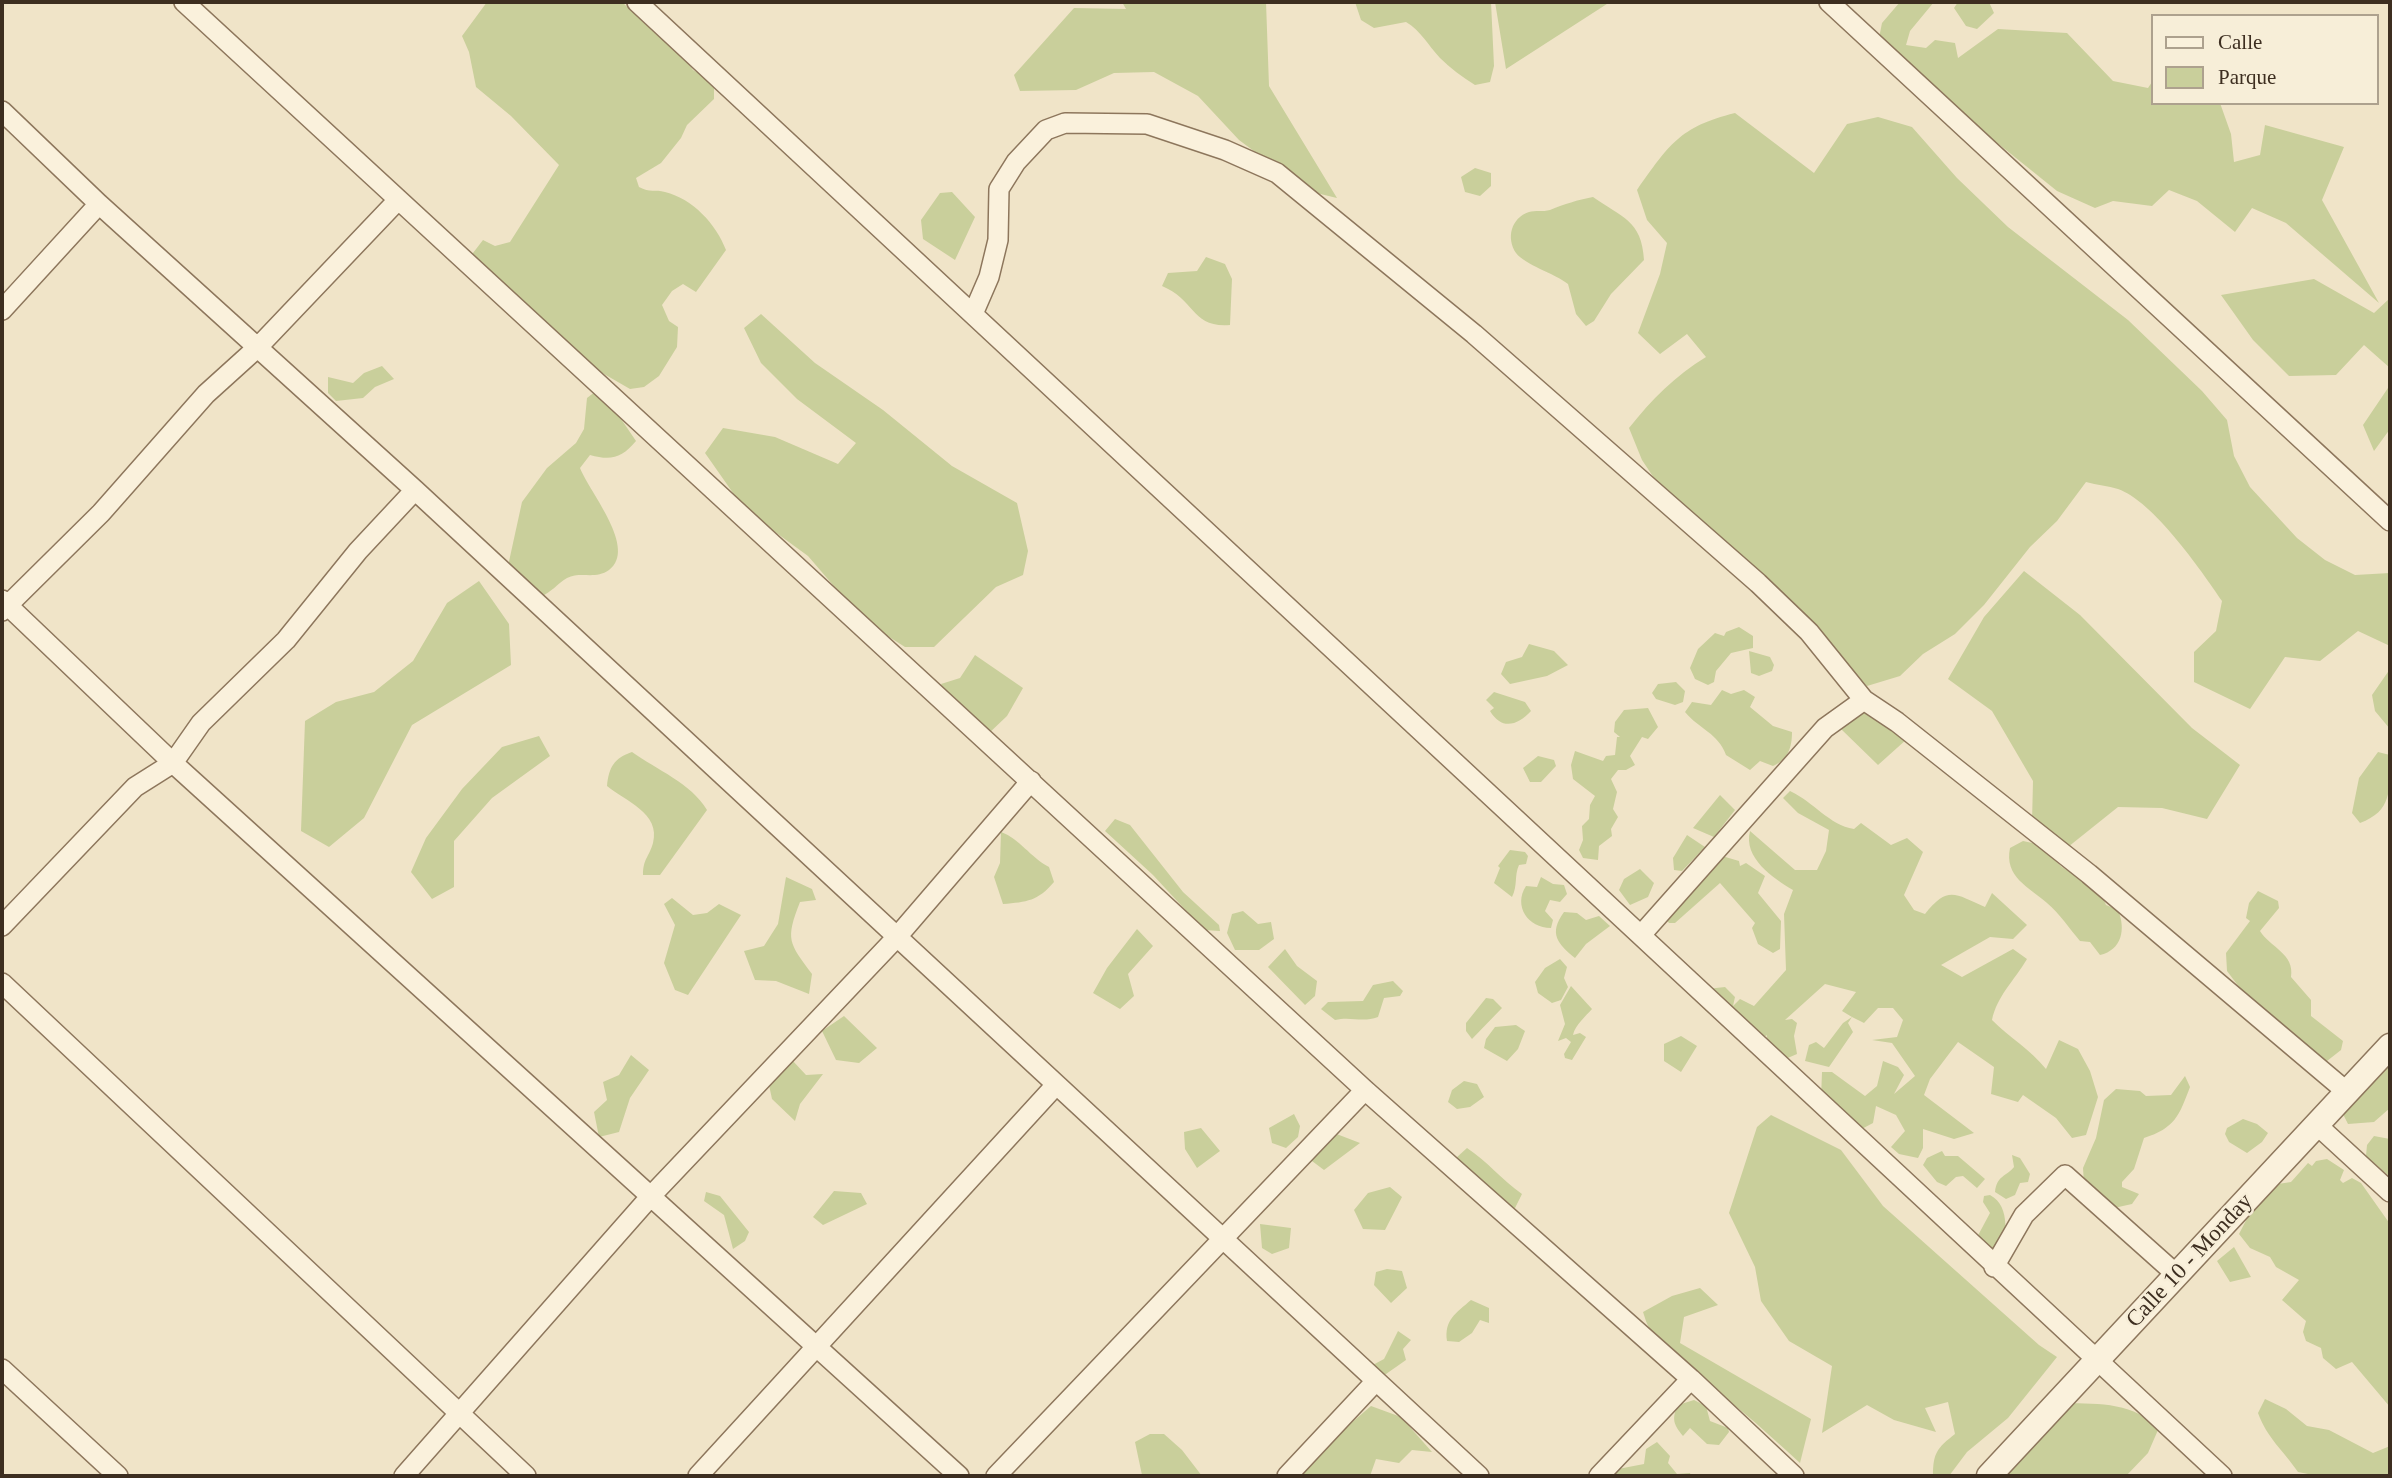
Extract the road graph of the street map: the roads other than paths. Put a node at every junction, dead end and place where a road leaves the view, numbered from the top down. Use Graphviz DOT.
graph roads {
  1 [pos="184,2"];
  2 [pos="637,2"];
  3 [pos="1829,2"];
  4 [pos="2,111"];
  5 [pos="397,200"];
  6 [pos="99,204"];
  7 [pos="2,310"];
  8 [pos="973,314"];
  9 [pos="258,346"];
  10 [pos="415,490"];
  11 [pos="2390,521"];
  12 [pos="4,605"];
  13 [pos="1864,700"];
  14 [pos="173,763"];
  15 [pos="1031,781"];
  16 [pos="2,926"];
  17 [pos="1642,935"];
  18 [pos="896,938"];
  19 [pos="2,982"];
  20 [pos="2390,1046"];
  21 [pos="1055,1086"];
  22 [pos="1365,1090"];
  23 [pos="2347,1092"];
  24 [pos="2317,1125"];
  25 [pos="2390,1192"];
  26 [pos="650,1197"];
  27 [pos="1223,1240"];
  28 [pos="1994,1267"];
  29 [pos="2177,1275"];
  30 [pos="816,1345"];
  31 [pos="2096,1362"];
  32 [pos="2,1369"];
  33 [pos="1691,1379"];
  34 [pos="1376,1381"];
  35 [pos="461,1413"];
  36 [pos="118,1476"];
  37 [pos="404,1476"];
  38 [pos="526,1476"];
  39 [pos="698,1476"];
  40 [pos="959,1476"];
  41 [pos="996,1476"];
  42 [pos="1287,1476"];
  43 [pos="1479,1476"];
  44 [pos="1599,1476"];
  45 [pos="1794,1476"];
  46 [pos="1989,1476"];
  47 [pos="2222,1476"];
  1 -- 5 [label="street"];
  2 -- 8 [label="street"];
  3 -- 11 [label="street"];
  4 -- 6 [label="street"];
  5 -- 9 [label="street"];
  5 -- 15 [label="street"];
  6 -- 7 [label="street"];
  6 -- 9 [label="street"];
  8 -- 13 [label="street"];
  8 -- 17 [label="street"];
  9 -- 10 [label="street"];
  9 -- 12 [label="street"];
  10 -- 14 [label="street"];
  10 -- 18 [label="street"];
  12 -- 14 [label="street"];
  13 -- 17 [label="street"];
  13 -- 23 [label="street"];
  14 -- 16 [label="street"];
  14 -- 26 [label="street"];
  15 -- 18 [label="street"];
  15 -- 22 [label="street"];
  17 -- 28 [label="street"];
  18 -- 21 [label="street"];
  18 -- 26 [label="street"];
  19 -- 35 [label="street"];
  20 -- 23 [label="street, Calle 10 - Monday"];
  21 -- 27 [label="street"];
  21 -- 30 [label="street"];
  22 -- 27 [label="street"];
  22 -- 33 [label="street"];
  23 -- 24 [label="street, Calle 10 - Monday"];
  24 -- 25 [label="street"];
  24 -- 29 [label="street, Calle 10 - Monday"];
  26 -- 30 [label="street"];
  26 -- 35 [label="street"];
  27 -- 34 [label="street"];
  27 -- 41 [label="street"];
  28 -- 29 [label="street"];
  28 -- 31 [label="street"];
  29 -- 31 [label="street, Calle 10 - Monday"];
  30 -- 39 [label="street"];
  30 -- 40 [label="street"];
  31 -- 46 [label="street, Calle 10 - Monday"];
  31 -- 47 [label="street"];
  32 -- 36 [label="street"];
  33 -- 44 [label="street"];
  33 -- 45 [label="street"];
  34 -- 42 [label="street"];
  34 -- 43 [label="street"];
  35 -- 37 [label="street"];
  35 -- 38 [label="street"];
}
